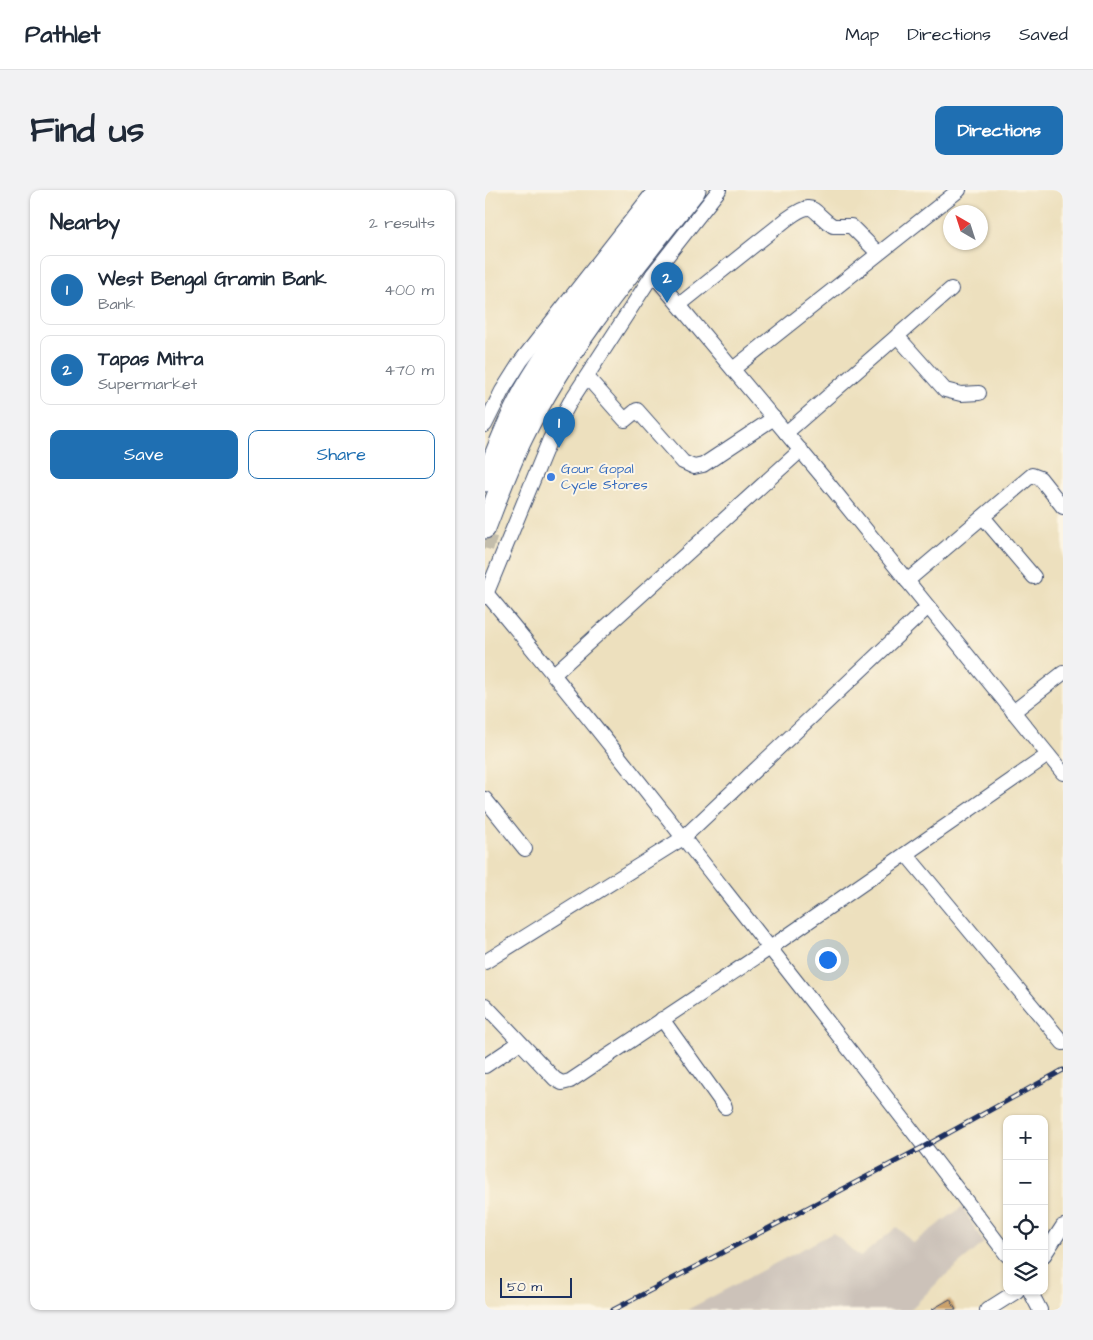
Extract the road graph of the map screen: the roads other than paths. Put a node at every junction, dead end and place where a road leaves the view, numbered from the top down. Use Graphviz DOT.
graph roads {
  1 [pos="655,190"];
  2 [pos="672,190"];
  3 [pos="695,190"];
  4 [pos="719,190"];
  5 [pos="959,190"];
  6 [pos="878,253"];
  7 [pos="653,274"];
  8 [pos="951,289"];
  9 [pos="679,305"];
  10 [pos="897,336"];
  11 [pos="733,369"];
  12 [pos="587,377"];
  13 [pos="979,393"];
  14 [pos="773,418"];
  15 [pos="485,425"];
  16 [pos="786,433"];
  17 [pos="801,450"];
  18 [pos="485,481"];
  19 [pos="1063,507"];
  20 [pos="983,517"];
  21 [pos="493,536"];
  22 [pos="1034,577"];
  23 [pos="907,581"];
  24 [pos="486,595"];
  25 [pos="928,607"];
  26 [pos="1063,673"];
  27 [pos="554,674"];
  28 [pos="1013,712"];
  29 [pos="1048,755"];
  30 [pos="1063,773"];
  31 [pos="485,800"];
  32 [pos="683,838"];
  33 [pos="525,849"];
  34 [pos="906,854"];
  35 [pos="770,948"];
  36 [pos="485,962"];
  37 [pos="485,1005"];
  38 [pos="662,1019"];
  39 [pos="519,1043"];
  40 [pos="1063,1043"];
  41 [pos="485,1066"];
  42 [pos="725,1107"];
  43 [pos="1063,1226"];
  44 [pos="1003,1250"];
  45 [pos="1047,1250"];
  46 [pos="1011,1295"];
  47 [pos="1032,1295"];
  48 [pos="987,1310"];
  49 [pos="1039,1310"];
  1 -- 15 [label="street"];
  2 -- 18 [label="highway"];
  3 -- 21 [label="highway"];
  4 -- 7 [label="street"];
  5 -- 6 [label="street"];
  6 -- 9 [label="street"];
  6 -- 11 [label="street"];
  7 -- 9 [label="street"];
  7 -- 12 [label="street"];
  8 -- 10 [label="street"];
  9 -- 11 [label="street"];
  10 -- 13 [label="street"];
  10 -- 16 [label="street"];
  11 -- 14 [label="street"];
  12 -- 14 [label="street"];
  12 -- 21 [label="street"];
  14 -- 16 [label="street"];
  16 -- 17 [label="street"];
  17 -- 23 [label="street"];
  17 -- 27 [label="street"];
  19 -- 20 [label="street"];
  20 -- 22 [label="street"];
  20 -- 23 [label="street"];
  21 -- 24 [label="street"];
  23 -- 25 [label="street"];
  24 -- 27 [label="street"];
  25 -- 28 [label="street"];
  25 -- 32 [label="street"];
  26 -- 28 [label="street"];
  27 -- 32 [label="street"];
  28 -- 29 [label="street"];
  29 -- 30 [label="street"];
  29 -- 34 [label="street"];
  31 -- 33 [label="street"];
  32 -- 35 [label="street"];
  32 -- 36 [label="street"];
  34 -- 35 [label="street"];
  34 -- 40 [label="street"];
  35 -- 38 [label="street"];
  35 -- 44 [label="street"];
  37 -- 39 [label="street"];
  38 -- 39 [label="street"];
  38 -- 42 [label="street"];
  39 -- 41 [label="street"];
  43 -- 45 [label="street"];
  46 -- 48 [label="street"];
  47 -- 49 [label="street"];
}
